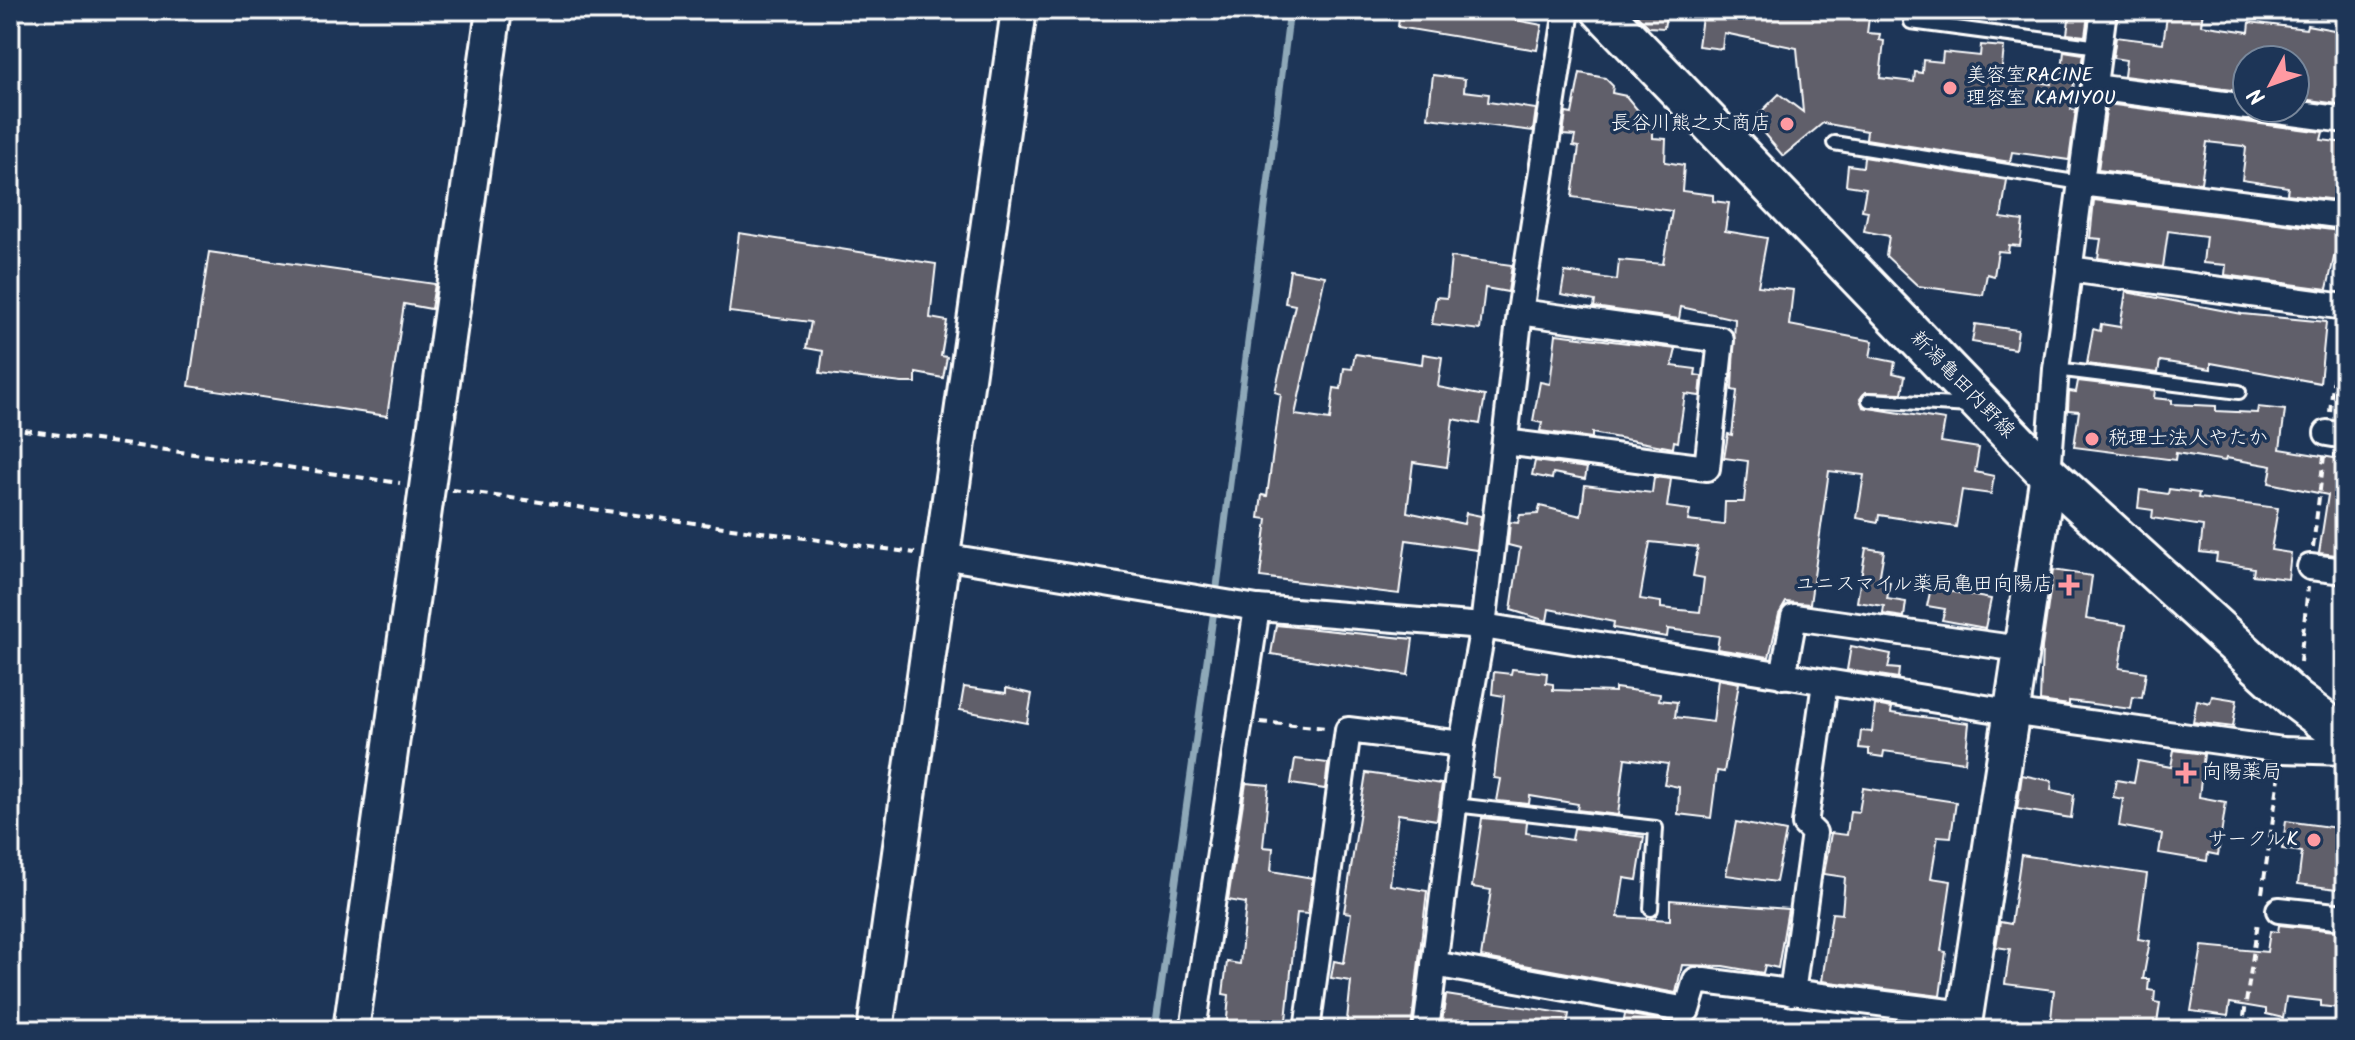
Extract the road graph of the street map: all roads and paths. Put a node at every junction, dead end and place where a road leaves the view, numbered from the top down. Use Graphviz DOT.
graph roads {
  1 [pos="494,10"];
  2 [pos="1019,10"];
  3 [pos="1567,10"];
  4 [pos="1601,10"];
  5 [pos="2104,10"];
  6 [pos="1911,22"];
  7 [pos="2099,47"];
  8 [pos="2094,87"];
  9 [pos="2231,105"];
  10 [pos="2311,115"];
  11 [pos="2345,120"];
  12 [pos="1834,143"];
  13 [pos="2081,183"];
  14 [pos="2345,216"];
  15 [pos="2069,269"];
  16 [pos="2344,307"];
  17 [pos="1520,312"];
  18 [pos="2056,369"];
  19 [pos="2239,392"];
  20 [pos="1869,400"];
  21 [pos="1984,407"];
  22 [pos="10,428"];
  23 [pos="2336,434"];
  24 [pos="1505,442"];
  25 [pos="2048,474"];
  26 [pos="426,487"];
  27 [pos="942,556"];
  28 [pos="2310,567"];
  29 [pos="2345,571"];
  30 [pos="1257,608"];
  31 [pos="1483,626"];
  32 [pos="2020,649"];
  33 [pos="1783,676"];
  34 [pos="1825,683"];
  35 [pos="2296,700"];
  36 [pos="2010,712"];
  37 [pos="1238,720"];
  38 [pos="1348,730"];
  39 [pos="2345,737"];
  40 [pos="1462,744"];
  41 [pos="2283,750"];
  42 [pos="2345,752"];
  43 [pos="1455,805"];
  44 [pos="1651,909"];
  45 [pos="2266,912"];
  46 [pos="2345,917"];
  47 [pos="1434,964"];
  48 [pos="1792,993"];
  49 [pos="1965,1026"];
  50 [pos="351,1030"];
  51 [pos="875,1030"];
  52 [pos="1193,1030"];
  53 [pos="1307,1030"];
  54 [pos="1426,1030"];
  55 [pos="2242,1030"];
  1 -- 26 [label="street"];
  2 -- 27 [label="street"];
  3 -- 17 [label="street"];
  4 -- 21 [label="main road, 新潟亀田内野線"];
  5 -- 7 [label="street"];
  6 -- 7 [label="lane"];
  7 -- 8 [label="street"];
  8 -- 9 [label="street"];
  8 -- 13 [label="street"];
  10 -- 11 [label="street"];
  12 -- 13 [label="lane"];
  13 -- 14 [label="street"];
  13 -- 15 [label="street"];
  15 -- 16 [label="street"];
  15 -- 18 [label="street"];
  16 -- 23 [label="path"];
  17 -- 24 [label="street"];
  17 -- 24 [label="street"];
  18 -- 19 [label="lane"];
  18 -- 25 [label="street"];
  20 -- 21 [label="lane"];
  21 -- 25 [label="main road, 新潟亀田内野線"];
  22 -- 26 [label="path"];
  23 -- 28 [label="path"];
  24 -- 31 [label="street"];
  25 -- 32 [label="street"];
  25 -- 35 [label="main road, 新潟亀田内野線"];
  26 -- 27 [label="path"];
  26 -- 50 [label="street"];
  27 -- 30 [label="street"];
  27 -- 51 [label="street"];
  28 -- 29 [label="street"];
  28 -- 35 [label="path"];
  30 -- 31 [label="street"];
  30 -- 37 [label="street"];
  31 -- 33 [label="street"];
  31 -- 40 [label="street"];
  32 -- 33 [label="street"];
  32 -- 36 [label="street"];
  33 -- 34 [label="street"];
  34 -- 36 [label="street"];
  34 -- 48 [label="street"];
  35 -- 39 [label="main road, 新潟亀田内野線"];
  36 -- 41 [label="street"];
  36 -- 49 [label="street"];
  37 -- 38 [label="path"];
  37 -- 52 [label="street"];
  38 -- 40 [label="street"];
  38 -- 53 [label="street"];
  40 -- 43 [label="street"];
  41 -- 42 [label="street"];
  41 -- 45 [label="path"];
  43 -- 44 [label="lane"];
  43 -- 47 [label="street"];
  45 -- 46 [label="street"];
  45 -- 55 [label="path"];
  47 -- 48 [label="street"];
  47 -- 54 [label="street"];
  48 -- 49 [label="street"];
}
